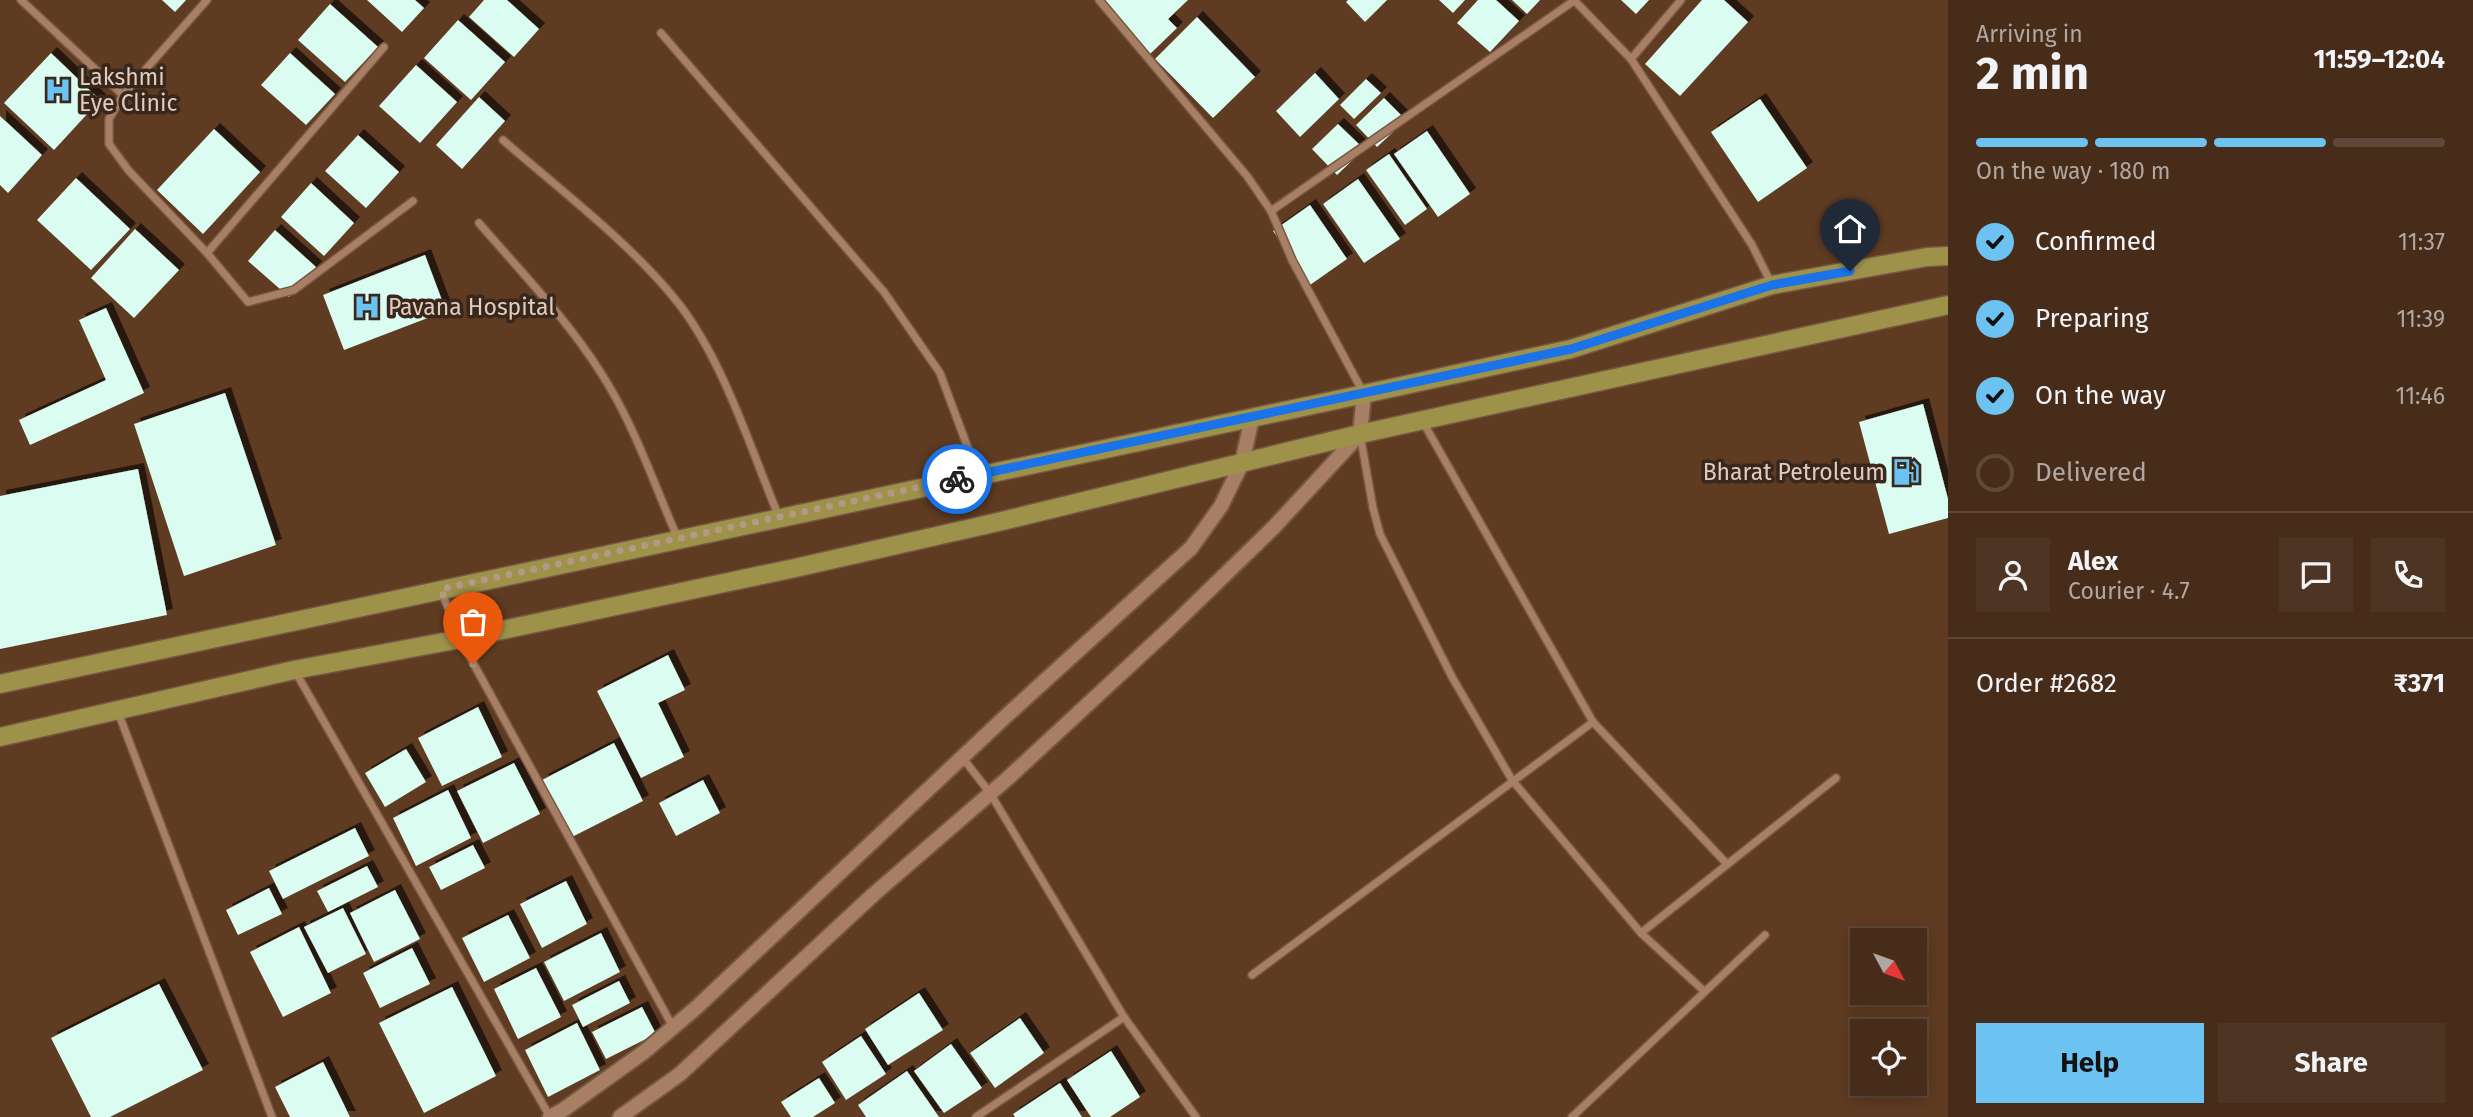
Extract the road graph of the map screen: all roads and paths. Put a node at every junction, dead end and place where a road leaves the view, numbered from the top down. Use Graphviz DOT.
graph roads {
  1 [pos="21,0"];
  2 [pos="207,0"];
  3 [pos="1099,0"];
  4 [pos="1574,0"];
  5 [pos="1681,0"];
  6 [pos="661,33"];
  7 [pos="384,47"];
  8 [pos="1632,58"];
  9 [pos="123,95"];
  10 [pos="503,140"];
  11 [pos="413,201"];
  12 [pos="1271,211"];
  13 [pos="479,223"];
  14 [pos="207,253"];
  15 [pos="1948,256"];
  16 [pos="1772,285"];
  17 [pos="1947,307"];
  18 [pos="1364,394"];
  19 [pos="1252,418"];
  20 [pos="1422,420"];
  21 [pos="1360,434"];
  22 [pos="1242,463"];
  23 [pos="978,475"];
  24 [pos="779,517"];
  25 [pos="678,539"];
  26 [pos="441,589"];
  27 [pos="460,639"];
  28 [pos="294,670"];
  29 [pos="0,684"];
  30 [pos="117,710"];
  31 [pos="1592,722"];
  32 [pos="0,737"];
  33 [pos="962,757"];
  34 [pos="1836,778"];
  35 [pos="1512,780"];
  36 [pos="990,793"];
  37 [pos="1727,864"];
  38 [pos="1641,933"];
  39 [pos="1765,935"];
  40 [pos="1252,975"];
  41 [pos="1704,991"];
  42 [pos="1124,1017"];
  43 [pos="673,1027"];
  44 [pos="272,1117"];
  45 [pos="550,1117"];
  46 [pos="620,1117"];
  47 [pos="976,1117"];
  48 [pos="1196,1117"];
  49 [pos="1572,1117"];
  1 -- 9 [label="street"];
  2 -- 9 [label="street"];
  3 -- 12 [label="street"];
  4 -- 8 [label="street"];
  4 -- 12 [label="street"];
  5 -- 8 [label="street"];
  6 -- 23 [label="street"];
  7 -- 14 [label="street"];
  8 -- 16 [label="street"];
  9 -- 14 [label="street"];
  10 -- 24 [label="street"];
  11 -- 14 [label="street"];
  12 -- 18 [label="street"];
  13 -- 25 [label="street"];
  15 -- 16 [label="main road"];
  16 -- 18 [label="main road"];
  17 -- 20 [label="main road"];
  18 -- 19 [label="main road"];
  18 -- 21 [label="main road"];
  19 -- 22 [label="main road"];
  19 -- 23 [label="main road"];
  20 -- 21 [label="main road"];
  20 -- 31 [label="street"];
  21 -- 22 [label="main road"];
  21 -- 35 [label="street"];
  21 -- 36 [label="main road"];
  22 -- 27 [label="main road"];
  22 -- 33 [label="main road"];
  23 -- 24 [label="main road"];
  24 -- 25 [label="main road"];
  25 -- 26 [label="main road"];
  26 -- 27 [label="street"];
  26 -- 29 [label="main road"];
  27 -- 28 [label="main road"];
  27 -- 43 [label="street"];
  28 -- 30 [label="main road"];
  28 -- 45 [label="street"];
  30 -- 32 [label="main road"];
  30 -- 44 [label="street"];
  31 -- 35 [label="street"];
  31 -- 37 [label="street"];
  33 -- 36 [label="street"];
  33 -- 43 [label="main road"];
  34 -- 37 [label="street"];
  35 -- 38 [label="street"];
  35 -- 40 [label="street"];
  36 -- 42 [label="street"];
  36 -- 46 [label="main road"];
  37 -- 38 [label="street"];
  38 -- 41 [label="street"];
  39 -- 41 [label="street"];
  41 -- 49 [label="street"];
  42 -- 47 [label="street"];
  42 -- 48 [label="street"];
  43 -- 45 [label="main road"];
}
